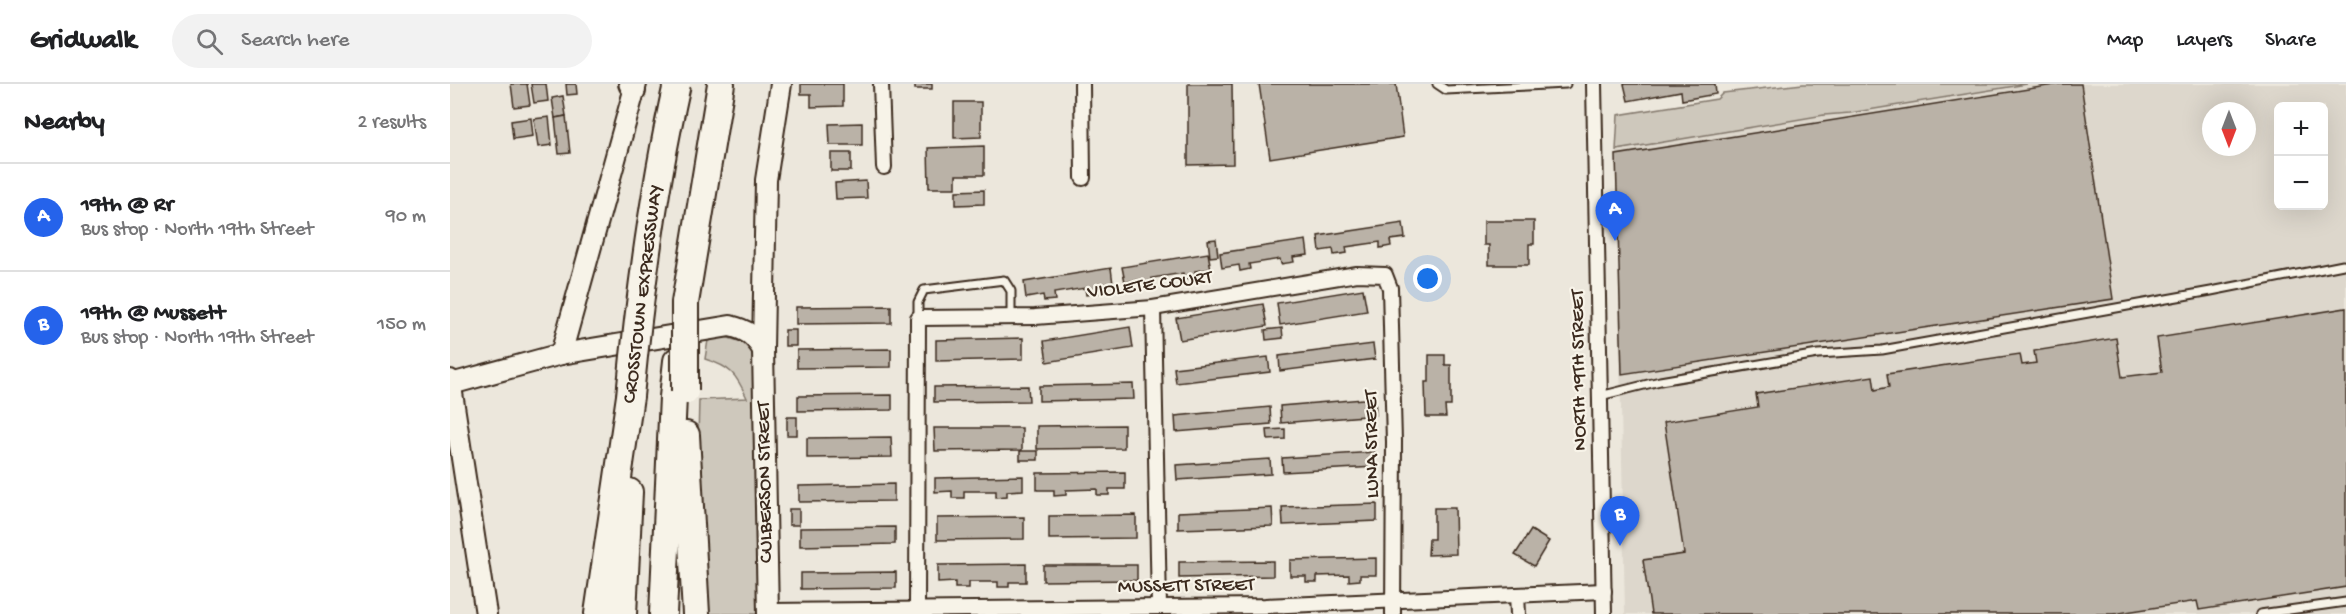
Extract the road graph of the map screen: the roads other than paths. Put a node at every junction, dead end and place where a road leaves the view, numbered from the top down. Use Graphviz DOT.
graph roads {
  1 [pos="677,84"];
  2 [pos="721,84"];
  3 [pos="781,84"];
  4 [pos="881,84"];
  5 [pos="1082,84"];
  6 [pos="1437,84"];
  7 [pos="1548,84"];
  8 [pos="1566,84"];
  9 [pos="1594,84"];
  10 [pos="634,86"];
  11 [pos="884,167"];
  12 [pos="1083,178"];
  13 [pos="2343,265"];
  14 [pos="1385,275"];
  15 [pos="1153,308"];
  16 [pos="1011,317"];
  17 [pos="918,318"];
  18 [pos="763,350"];
  19 [pos="561,354"];
  20 [pos="450,382"];
  21 [pos="679,394"];
  22 [pos="630,396"];
  23 [pos="1600,396"];
  24 [pos="1604,591"];
  25 [pos="1517,595"];
  26 [pos="2346,602"];
  27 [pos="1159,607"];
  28 [pos="1393,608"];
  29 [pos="917,609"];
  30 [pos="1265,610"];
  31 [pos="768,612"];
  32 [pos="486,614"];
  33 [pos="598,614"];
  34 [pos="623,614"];
  35 [pos="663,614"];
  36 [pos="696,614"];
  37 [pos="1518,614"];
  38 [pos="1604,614"];
  39 [pos="2260,614"];
  1 -- 22 [label="highway, CROSSTOWN EXPRESSWAY, bridge"];
  2 -- 21 [label="highway, bridge"];
  3 -- 18 [label="main road"];
  4 -- 11 [label="street"];
  5 -- 12 [label="street"];
  6 -- 7 [label="lane"];
  7 -- 8 [label="lane"];
  9 -- 23 [label="street, NORTH 19TH STREET"];
  10 -- 19 [label="main road"];
  13 -- 23 [label="lane"];
  14 -- 15 [label="street, VIOLETE COURT"];
  14 -- 28 [label="street, LUNA STREET"];
  15 -- 16 [label="street, VIOLETE COURT"];
  15 -- 27 [label="street"];
  16 -- 17 [label="street, VIOLETE COURT"];
  16 -- 17 [label="lane"];
  17 -- 29 [label="street"];
  18 -- 19 [label="main road"];
  18 -- 31 [label="main road, CULBERSON STREET"];
  19 -- 20 [label="main road"];
  20 -- 32 [label="main road"];
  21 -- 35 [label="highway"];
  21 -- 36 [label="highway"];
  22 -- 33 [label="highway"];
  22 -- 34 [label="highway, CROSSTOWN EXPRESSWAY"];
  23 -- 24 [label="street, NORTH 19TH STREET"];
  24 -- 25 [label="street, MUSSETT STREET"];
  24 -- 38 [label="street, NORTH 19TH STREET"];
  25 -- 28 [label="street, MUSSETT STREET"];
  25 -- 37 [label="street"];
  26 -- 39 [label="lane"];
  27 -- 29 [label="street, MUSSETT STREET"];
  27 -- 30 [label="street, MUSSETT STREET"];
  28 -- 30 [label="street, MUSSETT STREET"];
  29 -- 31 [label="street, MUSSETT STREET"];
}
